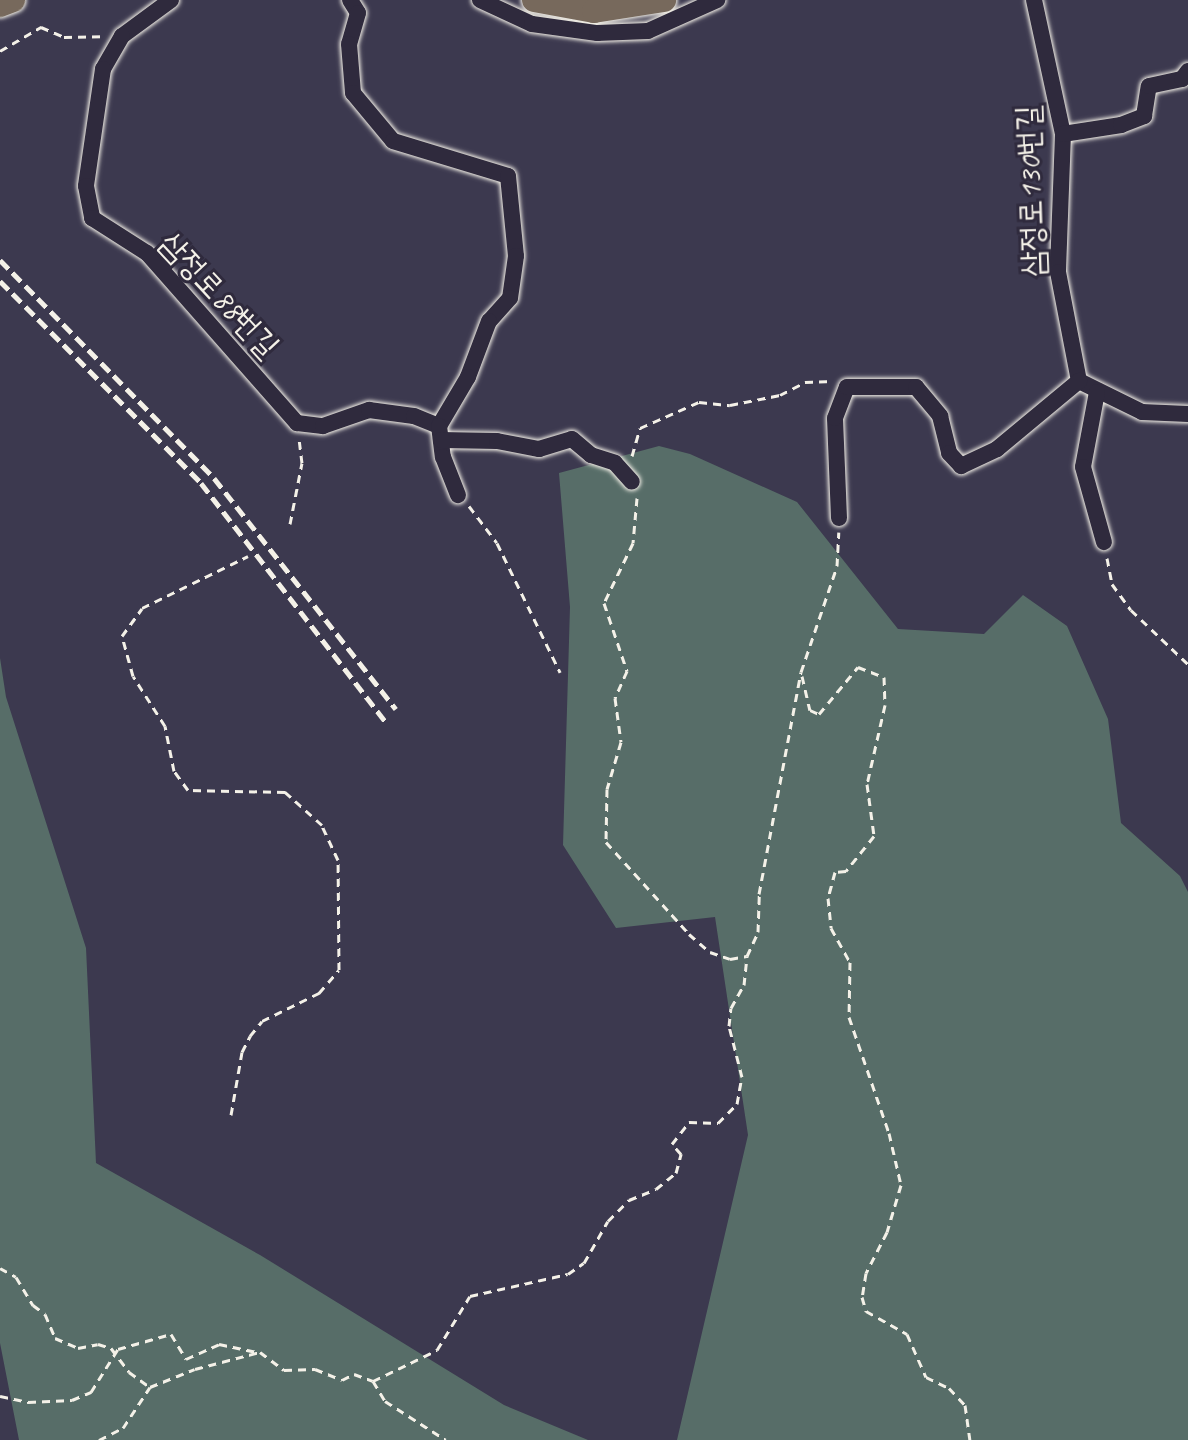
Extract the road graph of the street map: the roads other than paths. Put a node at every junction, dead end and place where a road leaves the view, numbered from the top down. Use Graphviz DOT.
graph roads {
  1 [pos="13,0"];
  2 [pos="350,0"];
  3 [pos="480,0"];
  4 [pos="534,0"];
  5 [pos="664,0"];
  6 [pos="717,0"];
  7 [pos="1034,0"];
  8 [pos="168,1"];
  9 [pos="0,5"];
  10 [pos="1188,71"];
  11 [pos="1063,134"];
  12 [pos="1079,381"];
  13 [pos="1097,392"];
  14 [pos="1188,414"];
  15 [pos="440,433"];
  16 [pos="632,482"];
  17 [pos="458,495"];
  18 [pos="839,518"];
  19 [pos="1104,542"];
  1 -- 9 [label="highway"];
  2 -- 15 [label="street"];
  3 -- 6 [label="street"];
  4 -- 5 [label="highway"];
  7 -- 11 [label="street, 삼정로130번길"];
  8 -- 15 [label="street, 삼정로88번길"];
  10 -- 11 [label="street"];
  11 -- 12 [label="street, 삼정로130번길"];
  12 -- 13 [label="street"];
  12 -- 18 [label="street"];
  13 -- 14 [label="street"];
  13 -- 19 [label="street"];
  15 -- 16 [label="street"];
  15 -- 17 [label="street"];
}
